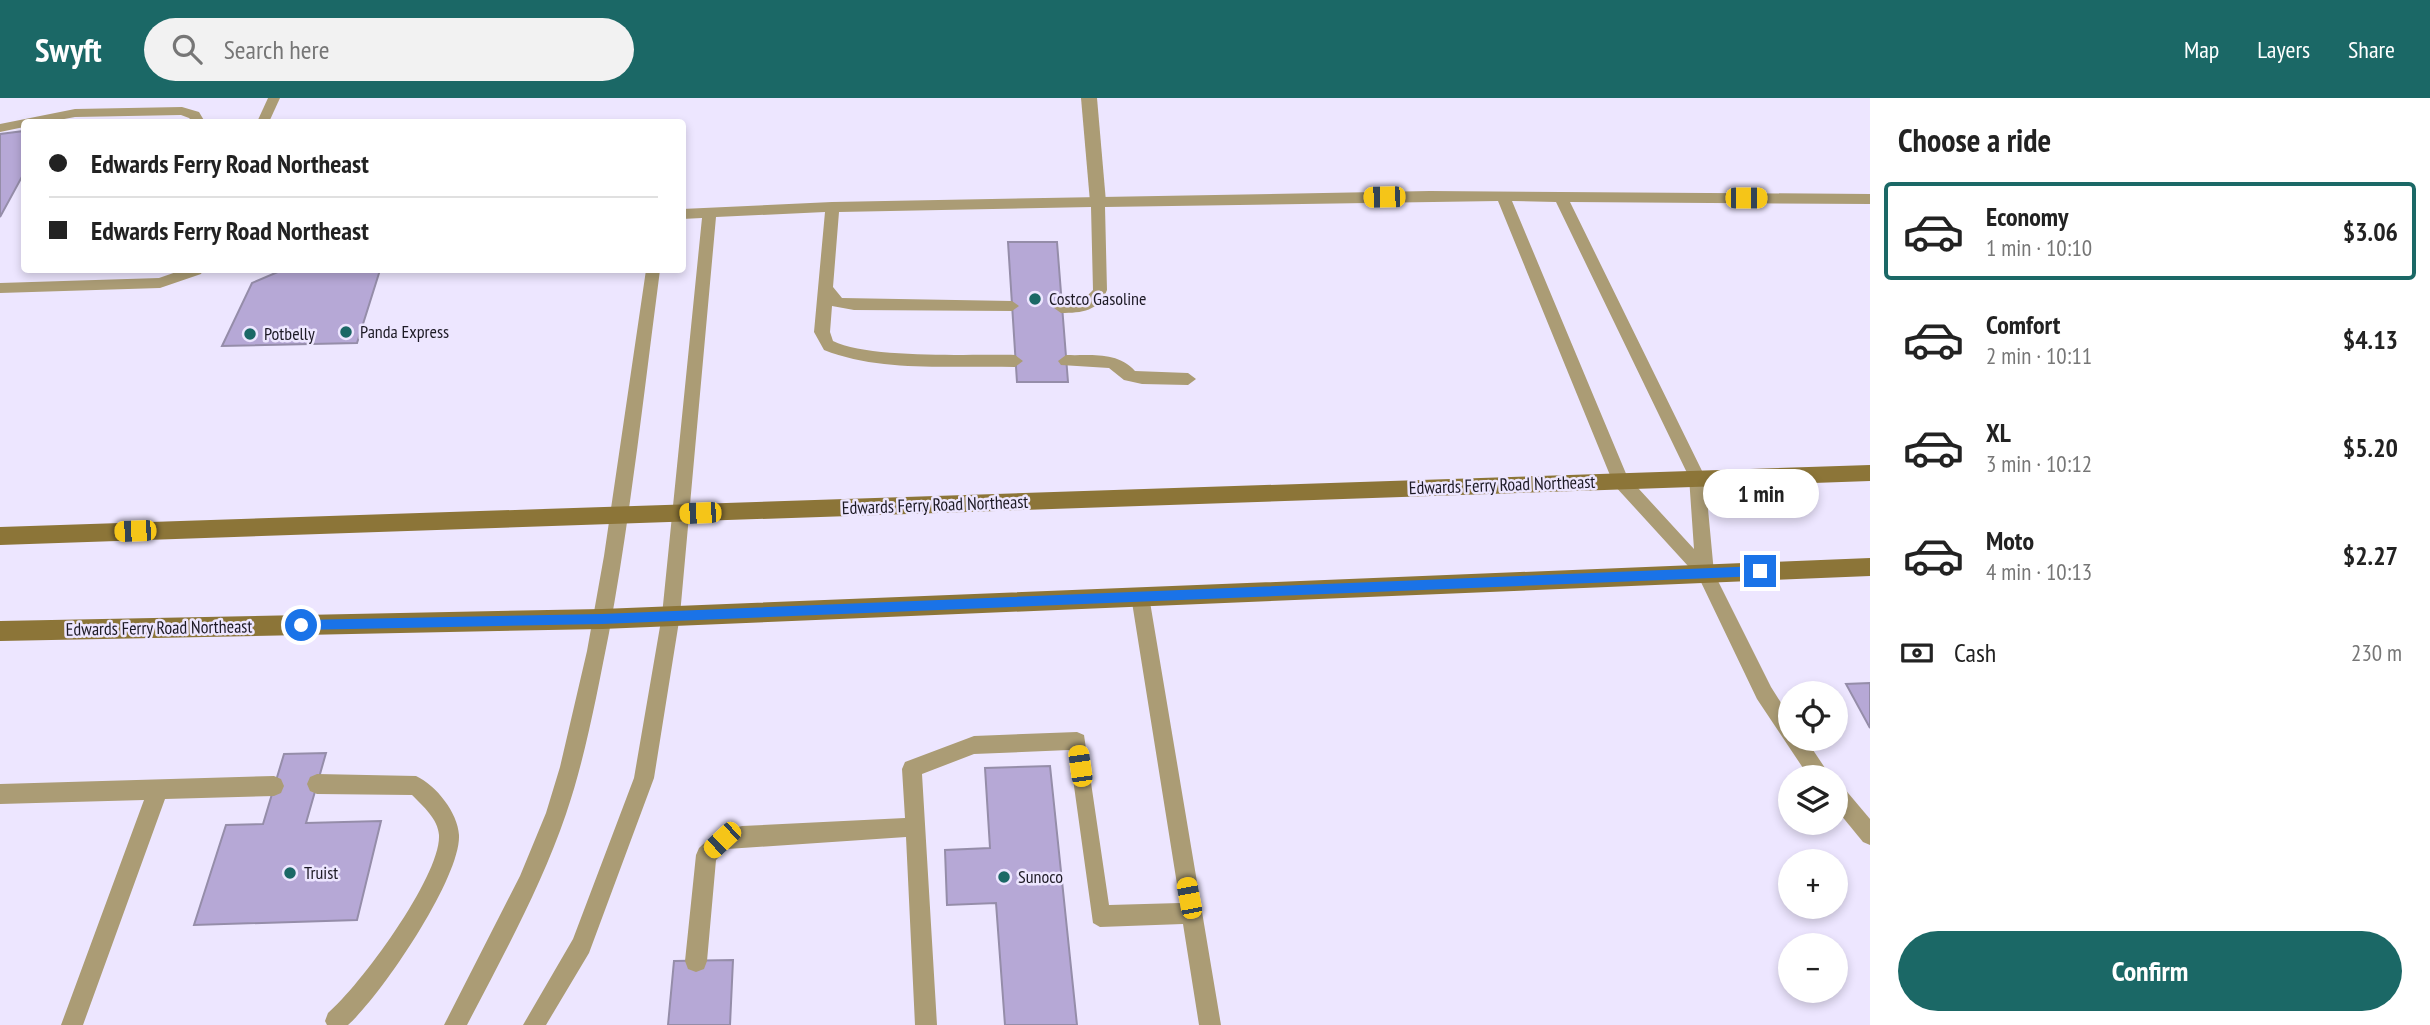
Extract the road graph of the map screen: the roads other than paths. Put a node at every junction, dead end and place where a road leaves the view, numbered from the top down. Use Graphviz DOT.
graph roads {
  1 [pos="274,98"];
  2 [pos="1089,98"];
  3 [pos="45,119"];
  4 [pos="197,119"];
  5 [pos="264,119"];
  6 [pos="21,124"];
  7 [pos="0,128"];
  8 [pos="1503,196"];
  9 [pos="1561,197"];
  10 [pos="1870,199"];
  11 [pos="1098,202"];
  12 [pos="832,207"];
  13 [pos="709,213"];
  14 [pos="686,214"];
  15 [pos="188,273"];
  16 [pos="653,273"];
  17 [pos="0,288"];
  18 [pos="827,290"];
  19 [pos="1012,306"];
  20 [pos="1061,308"];
  21 [pos="1015,361"];
  22 [pos="1066,361"];
  23 [pos="1188,379"];
  24 [pos="1870,473"];
  25 [pos="1697,477"];
  26 [pos="1620,480"];
  27 [pos="681,514"];
  28 [pos="619,516"];
  29 [pos="0,536"];
  30 [pos="1870,567"];
  31 [pos="1705,573"];
  32 [pos="1140,596"];
  33 [pos="671,615"];
  34 [pos="602,619"];
  35 [pos="0,631"];
  36 [pos="1778,715"];
  37 [pos="317,783"];
  38 [pos="274,786"];
  39 [pos="158,790"];
  40 [pos="0,794"];
  41 [pos="1848,808"];
  42 [pos="916,827"];
  43 [pos="1870,835"];
  44 [pos="1191,912"];
  45 [pos="696,961"];
  46 [pos="336,1021"];
  47 [pos="72,1025"];
  48 [pos="455,1025"];
  49 [pos="534,1025"];
  50 [pos="926,1025"];
  51 [pos="1210,1025"];
  1 -- 5 [label="lane"];
  2 -- 11 [label="street"];
  3 -- 4 [label="lane"];
  6 -- 7 [label="lane"];
  8 -- 9 [label="lane"];
  8 -- 11 [label="lane"];
  8 -- 26 [label="lane"];
  9 -- 10 [label="lane"];
  9 -- 25 [label="lane"];
  11 -- 12 [label="lane"];
  11 -- 20 [label="lane"];
  12 -- 13 [label="lane"];
  12 -- 18 [label="lane"];
  13 -- 14 [label="lane"];
  13 -- 27 [label="lane"];
  15 -- 17 [label="lane"];
  16 -- 28 [label="lane"];
  18 -- 19 [label="lane"];
  18 -- 21 [label="lane"];
  22 -- 23 [label="lane"];
  24 -- 25 [label="main road, Edwards Ferry Road Northeast"];
  25 -- 26 [label="main road, Edwards Ferry Road Northeast"];
  25 -- 31 [label="lane"];
  26 -- 27 [label="main road, Edwards Ferry Road Northeast"];
  26 -- 31 [label="lane"];
  27 -- 28 [label="main road, Edwards Ferry Road Northeast"];
  27 -- 33 [label="lane"];
  28 -- 29 [label="main road, Edwards Ferry Road Northeast"];
  28 -- 34 [label="lane"];
  30 -- 31 [label="main road, Edwards Ferry Road Northeast"];
  31 -- 32 [label="main road, Edwards Ferry Road Northeast"];
  31 -- 36 [label="lane"];
  32 -- 33 [label="main road, Edwards Ferry Road Northeast"];
  32 -- 44 [label="lane"];
  33 -- 34 [label="main road, Edwards Ferry Road Northeast"];
  33 -- 49 [label="lane"];
  34 -- 35 [label="main road, Edwards Ferry Road Northeast"];
  34 -- 48 [label="lane"];
  37 -- 46 [label="lane"];
  38 -- 39 [label="lane"];
  39 -- 40 [label="lane"];
  39 -- 47 [label="lane"];
  41 -- 43 [label="lane"];
  42 -- 44 [label="lane"];
  42 -- 45 [label="lane"];
  42 -- 50 [label="lane"];
  44 -- 51 [label="lane"];
}
